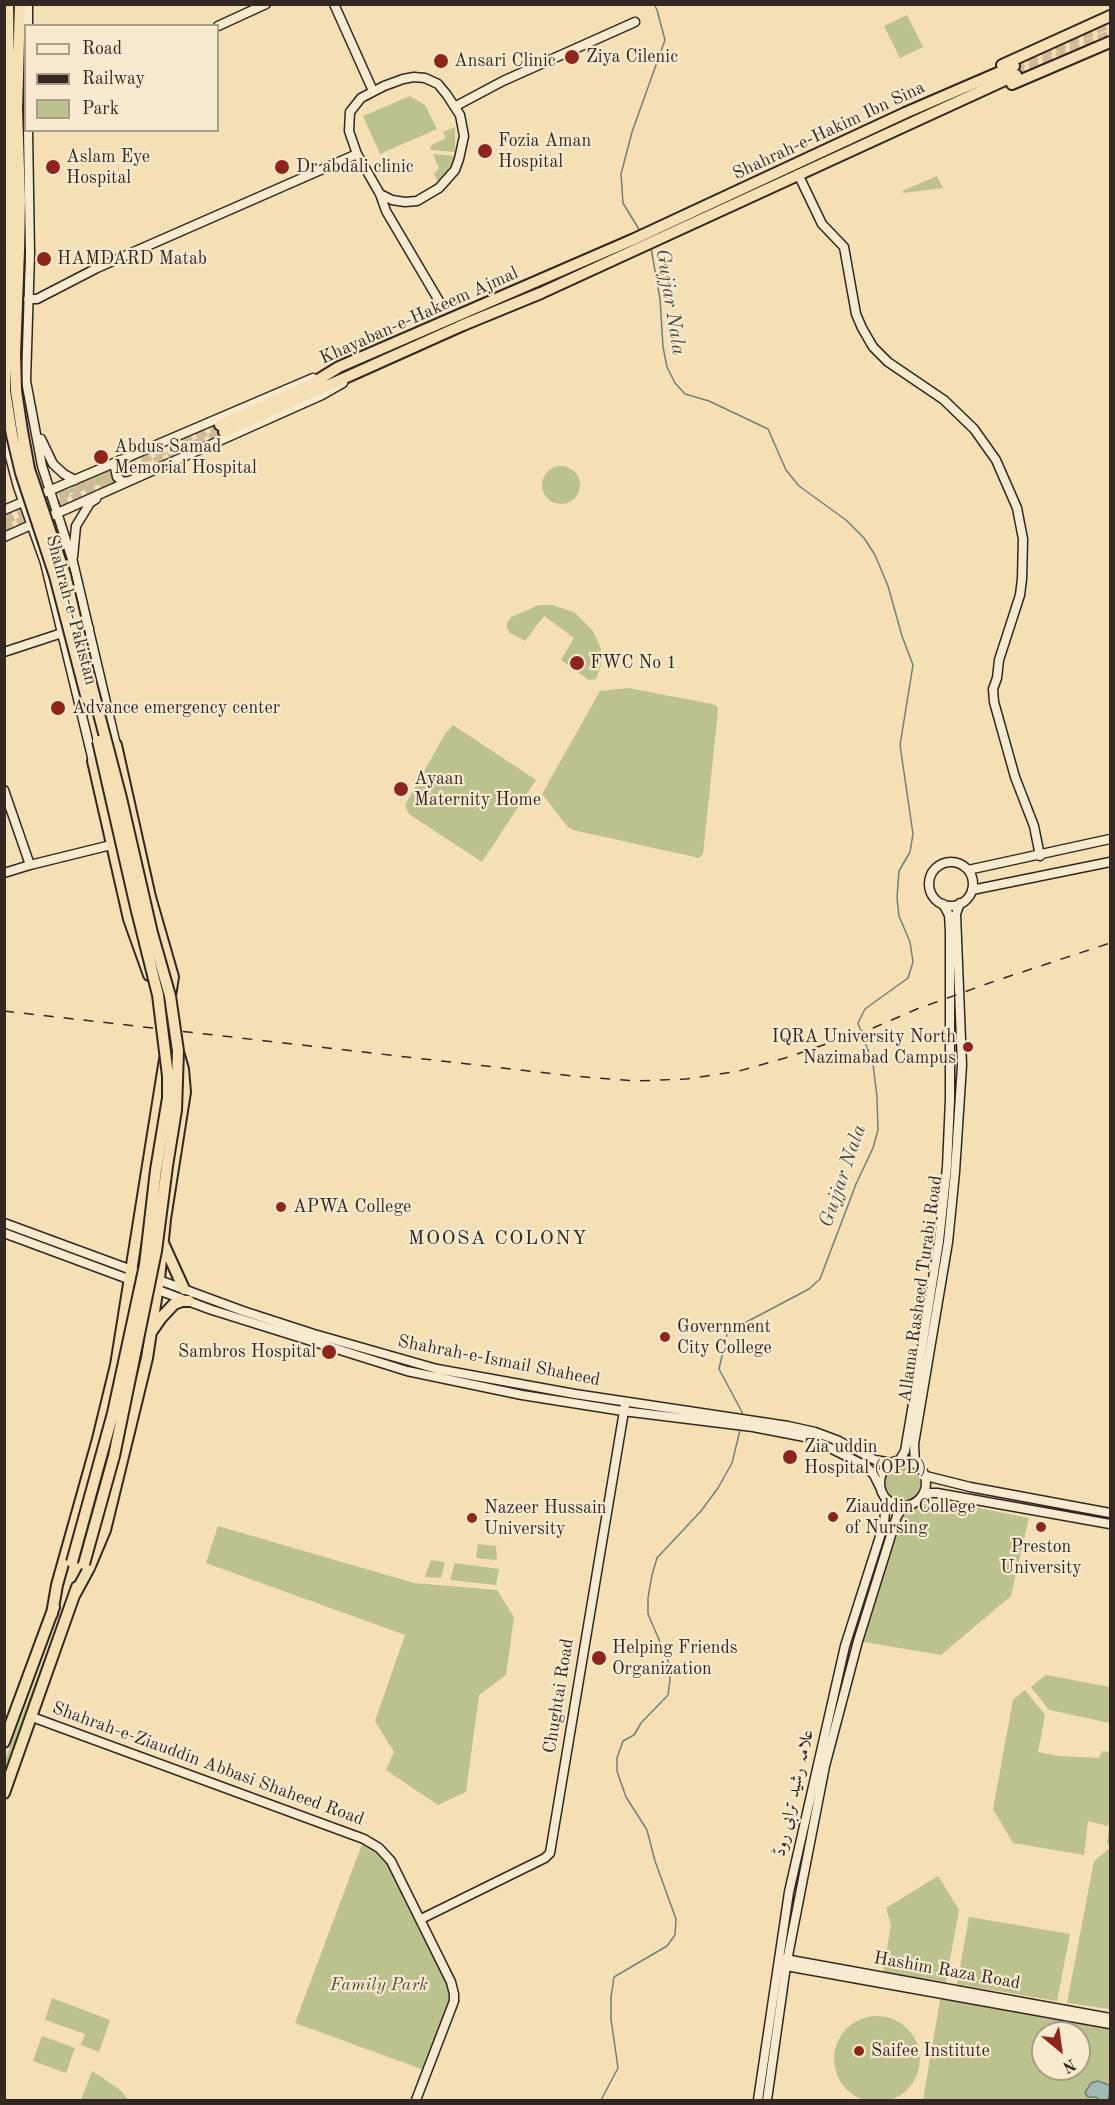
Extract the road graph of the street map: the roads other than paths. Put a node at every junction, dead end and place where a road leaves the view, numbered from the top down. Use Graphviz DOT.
graph roads {
  1 [pos="8,4"];
  2 [pos="20,4"];
  3 [pos="28,4"];
  4 [pos="266,4"];
  5 [pos="334,4"];
  6 [pos="1110,16"];
  7 [pos="635,22"];
  8 [pos="28,24"];
  9 [pos="219,26"];
  10 [pos="1110,42"];
  11 [pos="373,91"];
  12 [pos="938,99"];
  13 [pos="456,106"];
  14 [pos="940,111"];
  15 [pos="28,132"];
  16 [pos="357,154"];
  17 [pos="798,174"];
  18 [pos="380,194"];
  19 [pos="659,232"];
  20 [pos="632,245"];
  21 [pos="12,247"];
  22 [pos="28,298"];
  23 [pos="442,306"];
  24 [pos="411,348"];
  25 [pos="339,367"];
  26 [pos="4,434"];
  27 [pos="37,434"];
  28 [pos="120,460"];
  29 [pos="75,480"];
  30 [pos="129,481"];
  31 [pos="48,487"];
  32 [pos="111,489"];
  33 [pos="19,492"];
  34 [pos="23,503"];
  35 [pos="4,510"];
  36 [pos="57,513"];
  37 [pos="30,525"];
  38 [pos="63,530"];
  39 [pos="8,535"];
  40 [pos="35,538"];
  41 [pos="73,562"];
  42 [pos="89,628"];
  43 [pos="62,633"];
  44 [pos="4,652"];
  45 [pos="116,745"];
  46 [pos="93,760"];
  47 [pos="4,790"];
  48 [pos="1110,839"];
  49 [pos="107,846"];
  50 [pos="1040,856"];
  51 [pos="1110,862"];
  52 [pos="30,865"];
  53 [pos="968,870"];
  54 [pos="4,873"];
  55 [pos="972,890"];
  56 [pos="960,903"];
  57 [pos="943,904"];
  58 [pos="158,994"];
  59 [pos="170,996"];
  60 [pos="178,1051"];
  61 [pos="166,1057"];
  62 [pos="952,1153"];
  63 [pos="949,1192"];
  64 [pos="4,1223"];
  65 [pos="4,1233"];
  66 [pos="163,1243"];
  67 [pos="131,1274"];
  68 [pos="158,1284"];
  69 [pos="184,1289"];
  70 [pos="189,1301"];
  71 [pos="151,1334"];
  72 [pos="624,1406"];
  73 [pos="717,1420"];
  74 [pos="896,1462"];
  75 [pos="915,1464"];
  76 [pos="926,1476"];
  77 [pos="880,1487"];
  78 [pos="924,1493"];
  79 [pos="886,1499"];
  80 [pos="903,1507"];
  81 [pos="1110,1513"];
  82 [pos="1110,1524"];
  83 [pos="74,1599"];
  84 [pos="52,1614"];
  85 [pos="32,1717"];
  86 [pos="4,1742"];
  87 [pos="4,1793"];
  88 [pos="421,1919"];
  89 [pos="784,1961"];
  90 [pos="1110,2018"];
  91 [pos="1110,2024"];
  92 [pos="416,2100"];
  93 [pos="758,2100"];
  94 [pos="767,2100"];
  1 -- 21 [label="highway"];
  2 -- 21 [label="highway"];
  3 -- 8 [label="main road"];
  4 -- 9 [label="main road"];
  5 -- 11 [label="main road"];
  6 -- 12 [label="highway"];
  7 -- 13 [label="main road"];
  10 -- 14 [label="highway"];
  11 -- 13 [label="main road"];
  11 -- 16 [label="main road"];
  12 -- 14 [label="highway, Shahrah-e-Hakim Ibn Sina"];
  12 -- 19 [label="highway, Shahrah-e-Hakim Ibn Sina"];
  13 -- 18 [label="main road"];
  14 -- 17 [label="highway, Shahrah-e-Hakim Ibn Sina"];
  15 -- 22 [label="main road"];
  16 -- 18 [label="main road"];
  16 -- 22 [label="main road"];
  17 -- 19 [label="highway, Shahrah-e-Hakim Ibn Sina"];
  17 -- 50 [label="main road"];
  18 -- 23 [label="main road"];
  19 -- 20 [label="highway"];
  20 -- 24 [label="highway, Khayaban-e-Hakeem Ajmal"];
  20 -- 25 [label="highway, Khayaban-e-Hakeem Ajmal"];
  21 -- 58 [label="highway, bridge"];
  21 -- 59 [label="highway, bridge"];
  22 -- 27 [label="main road"];
  24 -- 25 [label="highway, Khayaban-e-Hakeem Ajmal"];
  24 -- 30 [label="main road"];
  25 -- 28 [label="main road"];
  26 -- 33 [label="main road, Shahrah-e-Pakistan"];
  27 -- 29 [label="main road"];
  27 -- 31 [label="main road"];
  28 -- 29 [label="main road"];
  28 -- 30 [label="main road"];
  29 -- 31 [label="main road"];
  30 -- 32 [label="main road"];
  31 -- 33 [label="main road"];
  31 -- 34 [label="main road"];
  31 -- 36 [label="main road"];
  32 -- 36 [label="main road"];
  32 -- 41 [label="main road"];
  33 -- 34 [label="main road, Shahrah-e-Pakistan"];
  34 -- 35 [label="main road"];
  34 -- 37 [label="main road, Shahrah-e-Pakistan"];
  35 -- 39 [label="main road"];
  36 -- 37 [label="main road"];
  36 -- 38 [label="main road"];
  37 -- 39 [label="main road"];
  37 -- 40 [label="main road, Shahrah-e-Pakistan"];
  38 -- 40 [label="main road"];
  38 -- 41 [label="main road"];
  39 -- 40 [label="main road"];
  40 -- 43 [label="main road, Shahrah-e-Pakistan"];
  41 -- 42 [label="main road"];
  42 -- 43 [label="main road"];
  42 -- 45 [label="main road"];
  43 -- 44 [label="main road"];
  43 -- 46 [label="main road, Shahrah-e-Pakistan"];
  45 -- 59 [label="highway"];
  46 -- 58 [label="highway, bridge"];
  47 -- 52 [label="main road"];
  48 -- 50 [label="main road"];
  49 -- 52 [label="main road"];
  50 -- 53 [label="main road"];
  51 -- 55 [label="main road"];
  52 -- 54 [label="main road"];
  53 -- 55 [label="main road"];
  53 -- 57 [label="main road"];
  55 -- 56 [label="main road"];
  56 -- 57 [label="main road"];
  56 -- 62 [label="main road, Allama Rasheed Turabi Road"];
  57 -- 62 [label="main road, Allama Rasheed Turabi Road"];
  58 -- 61 [label="highway, bridge"];
  59 -- 60 [label="highway, bridge"];
  60 -- 66 [label="highway"];
  60 -- 83 [label="highway, bridge"];
  61 -- 67 [label="highway, bridge"];
  61 -- 84 [label="highway, bridge"];
  62 -- 63 [label="main road, Allama Rasheed Turabi Road"];
  63 -- 74 [label="main road, Allama Rasheed Turabi Road"];
  63 -- 75 [label="main road, Allama Rasheed Turabi Road"];
  64 -- 67 [label="main road, Shahrah-e-Ismail Shaheed"];
  65 -- 67 [label="main road, Shahrah-e-Ismail Shaheed"];
  66 -- 68 [label="highway"];
  66 -- 69 [label="highway"];
  67 -- 68 [label="main road, Shahrah-e-Ismail Shaheed"];
  67 -- 84 [label="highway"];
  68 -- 69 [label="main road, Shahrah-e-Ismail Shaheed"];
  68 -- 70 [label="main road, Shahrah-e-Ismail Shaheed"];
  68 -- 71 [label="highway"];
  69 -- 72 [label="main road, Shahrah-e-Ismail Shaheed"];
  70 -- 71 [label="highway"];
  70 -- 72 [label="main road, Shahrah-e-Ismail Shaheed"];
  71 -- 83 [label="highway"];
  72 -- 73 [label="main road, Shahrah-e-Ismail Shaheed"];
  72 -- 88 [label="main road, Chughtai Road"];
  73 -- 74 [label="main road, Shahrah-e-Ismail Shaheed"];
  73 -- 77 [label="main road, Shahrah-e-Ismail Shaheed"];
  74 -- 75 [label="main road"];
  74 -- 77 [label="main road"];
  75 -- 76 [label="main road"];
  76 -- 78 [label="main road"];
  76 -- 81 [label="main road"];
  77 -- 79 [label="main road"];
  78 -- 80 [label="main road"];
  78 -- 82 [label="main road"];
  79 -- 80 [label="main road"];
  79 -- 89 [label="main road, علامہ رشید ترابی روڈ"];
  80 -- 89 [label="main road, علامہ رشید ترابی روڈ"];
  83 -- 85 [label="highway"];
  84 -- 86 [label="highway"];
  85 -- 87 [label="highway"];
  85 -- 88 [label="main road, Shahrah-e-Ziauddin Abbasi Shaheed Road"];
  88 -- 92 [label="main road, Shahrah-e-Ziauddin Abbasi Shaheed Road"];
  89 -- 90 [label="main road, Hashim Raza Road"];
  89 -- 91 [label="main road, Hashim Raza Road"];
  89 -- 93 [label="main road, علامہ رشید ترابی روڈ"];
  89 -- 94 [label="main road, علامہ رشید ترابی روڈ"];
}
